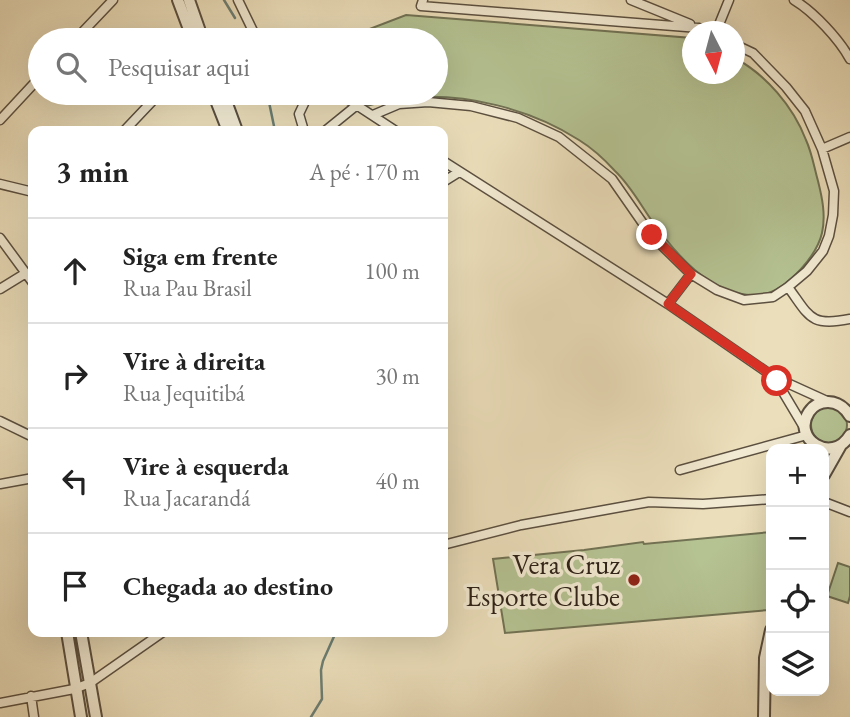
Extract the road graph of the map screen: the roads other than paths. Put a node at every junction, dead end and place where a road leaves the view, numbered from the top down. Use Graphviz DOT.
graph roads {
  1 [pos="113,0"];
  2 [pos="178,0"];
  3 [pos="188,0"];
  4 [pos="238,0"];
  5 [pos="631,0"];
  6 [pos="729,0"];
  7 [pos="794,0"];
  8 [pos="422,3"];
  9 [pos="682,21"];
  10 [pos="720,21"];
  11 [pos="682,26"];
  12 [pos="86,28"];
  13 [pos="188,28"];
  14 [pos="199,28"];
  15 [pos="252,28"];
  16 [pos="745,49"];
  17 [pos="850,59"];
  18 [pos="28,90"];
  19 [pos="448,104"];
  20 [pos="149,105"];
  21 [pos="218,105"];
  22 [pos="227,105"];
  23 [pos="303,105"];
  24 [pos="357,105"];
  25 [pos="397,105"];
  26 [pos="373,115"];
  27 [pos="0,120"];
  28 [pos="129,126"];
  29 [pos="227,126"];
  30 [pos="235,126"];
  31 [pos="303,126"];
  32 [pos="331,126"];
  33 [pos="389,126"];
  34 [pos="850,137"];
  35 [pos="822,149"];
  36 [pos="448,164"];
  37 [pos="459,172"];
  38 [pos="448,179"];
  39 [pos="0,184"];
  40 [pos="28,191"];
  41 [pos="0,238"];
  42 [pos="26,273"];
  43 [pos="691,274"];
  44 [pos="28,276"];
  45 [pos="788,287"];
  46 [pos="0,289"];
  47 [pos="668,304"];
  48 [pos="850,319"];
  49 [pos="775,377"];
  50 [pos="850,399"];
  51 [pos="832,402"];
  52 [pos="850,416"];
  53 [pos="0,421"];
  54 [pos="28,435"];
  55 [pos="850,435"];
  56 [pos="810,439"];
  57 [pos="841,445"];
  58 [pos="829,466"];
  59 [pos="680,470"];
  60 [pos="28,479"];
  61 [pos="0,484"];
  62 [pos="766,499"];
  63 [pos="829,504"];
  64 [pos="850,512"];
  65 [pos="448,544"];
  66 [pos="770,633"];
  67 [pos="68,637"];
  68 [pos="82,637"];
  69 [pos="156,637"];
  70 [pos="90,683"];
  71 [pos="76,688"];
  72 [pos="31,696"];
  73 [pos="0,703"];
  74 [pos="34,717"];
  75 [pos="81,717"];
  76 [pos="96,717"];
  77 [pos="764,717"];
  1 -- 12 [label="street"];
  2 -- 13 [label="street"];
  3 -- 14 [label="street"];
  4 -- 15 [label="street"];
  5 -- 9 [label="street"];
  6 -- 10 [label="street"];
  7 -- 17 [label="street"];
  8 -- 11 [label="street"];
  16 -- 35 [label="street"];
  18 -- 27 [label="street"];
  19 -- 43 [label="street"];
  20 -- 28 [label="street"];
  21 -- 29 [label="street"];
  22 -- 30 [label="street"];
  23 -- 31 [label="street"];
  24 -- 26 [label="street"];
  24 -- 32 [label="street"];
  25 -- 26 [label="street"];
  26 -- 33 [label="street"];
  34 -- 35 [label="street"];
  35 -- 45 [label="street"];
  36 -- 37 [label="street"];
  37 -- 38 [label="street"];
  37 -- 47 [label="street"];
  39 -- 40 [label="street"];
  41 -- 42 [label="street"];
  42 -- 44 [label="street"];
  42 -- 46 [label="street"];
  43 -- 45 [label="street"];
  43 -- 47 [label="street"];
  45 -- 48 [label="street"];
  47 -- 49 [label="street"];
  49 -- 51 [label="street"];
  49 -- 56 [label="street"];
  50 -- 51 [label="street"];
  51 -- 52 [label="street"];
  51 -- 56 [label="street"];
  53 -- 54 [label="street"];
  55 -- 57 [label="street"];
  56 -- 57 [label="street"];
  56 -- 59 [label="street"];
  57 -- 58 [label="street"];
  60 -- 61 [label="street"];
  62 -- 65 [label="street"];
  63 -- 64 [label="street"];
  66 -- 77 [label="street"];
  67 -- 71 [label="street"];
  68 -- 70 [label="street"];
  69 -- 70 [label="street"];
  70 -- 71 [label="street"];
  70 -- 76 [label="street"];
  71 -- 72 [label="street"];
  71 -- 75 [label="street"];
  72 -- 73 [label="street"];
  72 -- 74 [label="street"];
}
